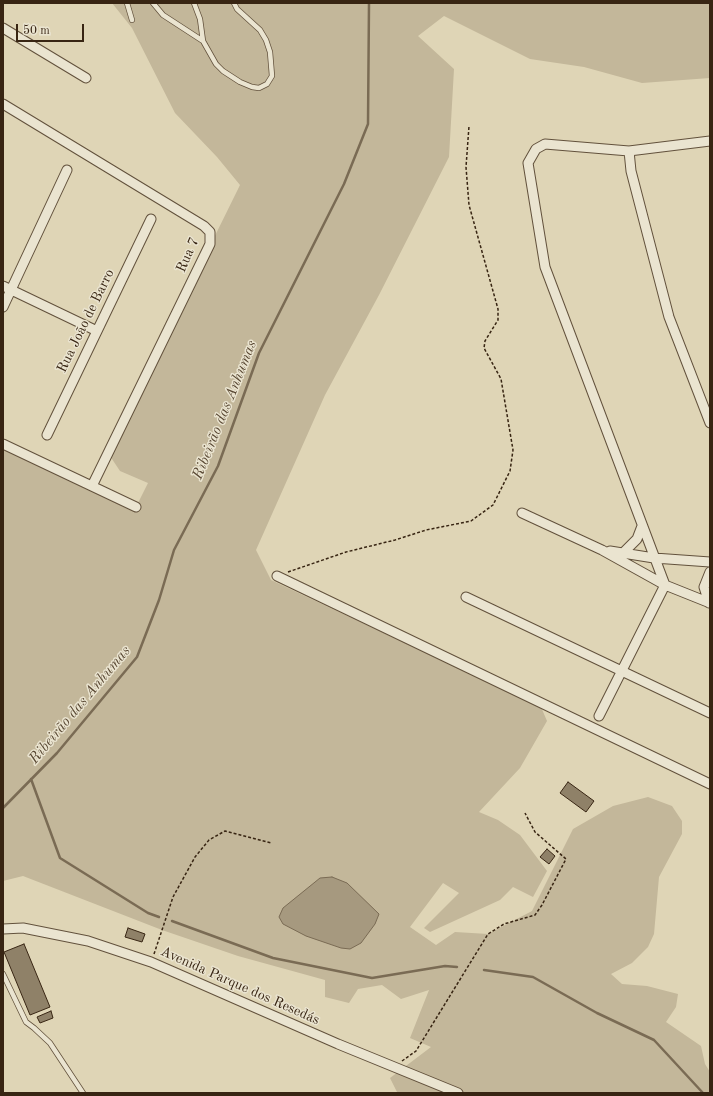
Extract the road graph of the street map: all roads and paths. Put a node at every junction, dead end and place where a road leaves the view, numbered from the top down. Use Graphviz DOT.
graph roads {
  1 [pos="127,3"];
  2 [pos="153,3"];
  3 [pos="194,3"];
  4 [pos="234,3"];
  5 [pos="132,20"];
  6 [pos="3,28"];
  7 [pos="202,41"];
  8 [pos="86,78"];
  9 [pos="3,104"];
  10 [pos="469,126"];
  11 [pos="710,141"];
  12 [pos="629,151"];
  13 [pos="67,170"];
  14 [pos="151,219"];
  15 [pos="7,288"];
  16 [pos="3,307"];
  17 [pos="97,331"];
  18 [pos="710,423"];
  19 [pos="47,435"];
  20 [pos="3,444"];
  21 [pos="92,486"];
  22 [pos="136,507"];
  23 [pos="522,513"];
  24 [pos="642,526"];
  25 [pos="602,550"];
  26 [pos="623,553"];
  27 [pos="654,558"];
  28 [pos="710,562"];
  29 [pos="710,572"];
  30 [pos="277,576"];
  31 [pos="664,585"];
  32 [pos="466,597"];
  33 [pos="709,603"];
  34 [pos="622,670"];
  35 [pos="710,713"];
  36 [pos="599,716"];
  37 [pos="710,784"];
  38 [pos="525,812"];
  39 [pos="271,843"];
  40 [pos="3,930"];
  41 [pos="151,962"];
  42 [pos="3,974"];
  43 [pos="393,1065"];
  44 [pos="83,1093"];
  45 [pos="458,1093"];
  1 -- 5 [label="lane"];
  2 -- 7 [label="lane"];
  3 -- 7 [label="lane"];
  4 -- 7 [label="lane"];
  6 -- 8 [label="street"];
  9 -- 21 [label="street, Rua 7"];
  10 -- 30 [label="path"];
  11 -- 12 [label="street"];
  12 -- 18 [label="street"];
  12 -- 24 [label="street"];
  13 -- 15 [label="street"];
  14 -- 17 [label="street, Rua João de Barro"];
  15 -- 16 [label="street"];
  15 -- 17 [label="street"];
  17 -- 19 [label="street, Rua João de Barro"];
  20 -- 21 [label="street"];
  21 -- 22 [label="street"];
  23 -- 25 [label="street"];
  24 -- 26 [label="street"];
  24 -- 27 [label="street"];
  25 -- 26 [label="street"];
  25 -- 31 [label="street"];
  26 -- 27 [label="street"];
  27 -- 28 [label="street"];
  27 -- 31 [label="street"];
  29 -- 33 [label="street"];
  30 -- 37 [label="street"];
  31 -- 33 [label="street"];
  31 -- 34 [label="street"];
  32 -- 34 [label="street"];
  34 -- 35 [label="street"];
  34 -- 36 [label="street"];
  38 -- 43 [label="path"];
  39 -- 41 [label="path"];
  40 -- 41 [label="street, Avenida Parque dos Resedás"];
  41 -- 43 [label="street, Avenida Parque dos Resedás"];
  42 -- 44 [label="lane"];
  43 -- 45 [label="street, Avenida Parque dos Resedás"];
}
